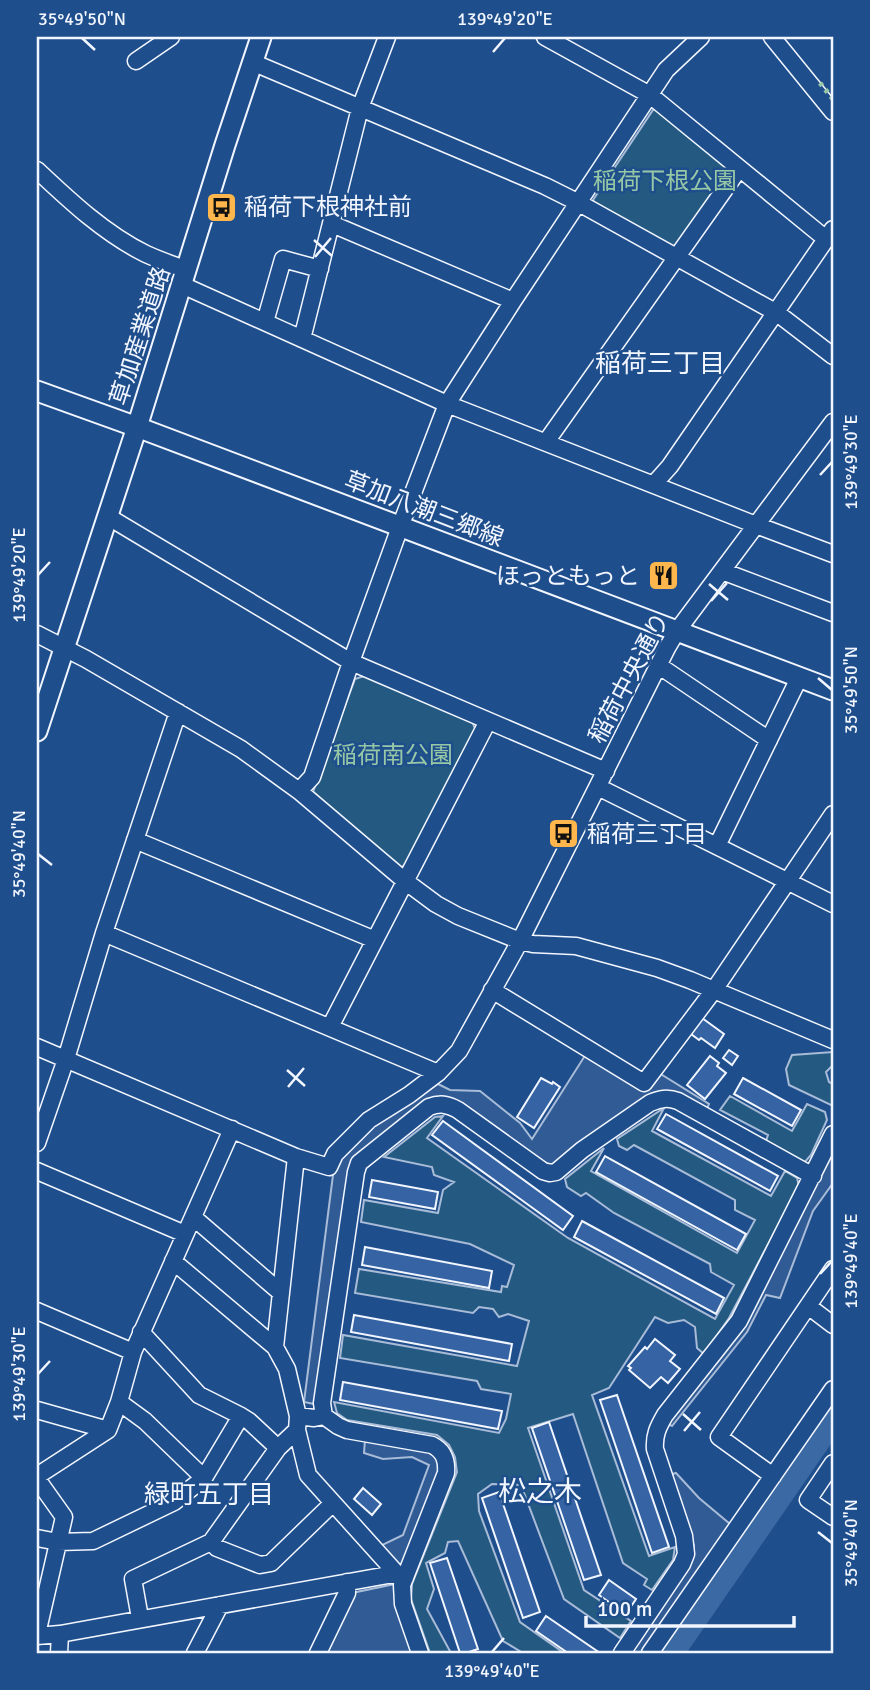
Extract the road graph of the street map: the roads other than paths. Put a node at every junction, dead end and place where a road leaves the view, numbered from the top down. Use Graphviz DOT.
graph roads {
  1 [pos="171,37"];
  2 [pos="261,37"];
  3 [pos="387,37"];
  4 [pos="545,37"];
  5 [pos="701,37"];
  6 [pos="772,37"];
  7 [pos="136,61"];
  8 [pos="252,62"];
  9 [pos="650,95"];
  10 [pos="360,108"];
  11 [pos="833,112"];
  12 [pos="739,169"];
  13 [pos="37,170"];
  14 [pos="579,203"];
  15 [pos="332,224"];
  16 [pos="830,234"];
  17 [pos="676,257"];
  18 [pos="320,269"];
  19 [pos="185,277"];
  20 [pos="513,301"];
  21 [pos="777,313"];
  22 [pos="265,322"];
  23 [pos="302,339"];
  24 [pos="833,356"];
  25 [pos="37,391"];
  26 [pos="447,404"];
  27 [pos="833,422"];
  28 [pos="137,427"];
  29 [pos="546,442"];
  30 [pos="654,484"];
  31 [pos="107,516"];
  32 [pos="756,525"];
  33 [pos="400,527"];
  34 [pos="833,554"];
  35 [pos="722,571"];
  36 [pos="833,613"];
  37 [pos="677,631"];
  38 [pos="37,634"];
  39 [pos="64,649"];
  40 [pos="351,662"];
  41 [pos="658,665"];
  42 [pos="799,678"];
  43 [pos="833,690"];
  44 [pos="178,712"];
  45 [pos="488,721"];
  46 [pos="37,731"];
  47 [pos="769,740"];
  48 [pos="606,771"];
  49 [pos="598,786"];
  50 [pos="299,792"];
  51 [pos="833,814"];
  52 [pos="135,840"];
  53 [pos="717,846"];
  54 [pos="405,881"];
  55 [pos="789,881"];
  56 [pos="833,904"];
  57 [pos="104,933"];
  58 [pos="375,940"];
  59 [pos="520,941"];
  60 [pos="492,990"];
  61 [pos="714,990"];
  62 [pos="330,1027"];
  63 [pos="833,1040"];
  64 [pos="37,1047"];
  65 [pos="66,1059"];
  66 [pos="438,1073"];
  67 [pos="232,1129"];
  68 [pos="833,1134"];
  69 [pos="37,1143"];
  70 [pos="296,1157"];
  71 [pos="37,1171"];
  72 [pos="813,1176"];
  73 [pos="193,1217"];
  74 [pos="186,1234"];
  75 [pos="173,1261"];
  76 [pos="833,1269"];
  77 [pos="280,1292"];
  78 [pos="808,1306"];
  79 [pos="37,1311"];
  80 [pos="833,1325"];
  81 [pos="141,1332"];
  82 [pos="275,1347"];
  83 [pos="133,1352"];
  84 [pos="833,1389"];
  85 [pos="118,1402"];
  86 [pos="37,1410"];
  87 [pos="241,1416"];
  88 [pos="324,1416"];
  89 [pos="298,1423"];
  90 [pos="108,1430"];
  91 [pos="278,1448"];
  92 [pos="833,1463"];
  93 [pos="773,1476"];
  94 [pos="37,1478"];
  95 [pos="204,1478"];
  96 [pos="333,1503"];
  97 [pos="833,1517"];
  98 [pos="37,1538"];
  99 [pos="58,1542"];
  100 [pos="211,1542"];
  101 [pos="401,1576"];
  102 [pos="347,1582"];
  103 [pos="220,1605"];
  104 [pos="141,1618"];
  105 [pos="60,1634"];
  106 [pos="37,1635"];
  107 [pos="59,1653"];
  108 [pos="195,1653"];
  109 [pos="318,1653"];
  110 [pos="420,1653"];
  111 [pos="622,1653"];
  112 [pos="650,1653"];
  1 -- 7 [label="street"];
  2 -- 8 [label="main road, 草加産業道路"];
  3 -- 10 [label="street"];
  4 -- 9 [label="street"];
  5 -- 9 [label="street"];
  6 -- 11 [label="street"];
  8 -- 10 [label="street"];
  8 -- 19 [label="main road, 草加産業道路"];
  9 -- 12 [label="street"];
  9 -- 14 [label="street"];
  10 -- 14 [label="street"];
  10 -- 15 [label="street"];
  12 -- 16 [label="street"];
  12 -- 17 [label="street"];
  13 -- 19 [label="street"];
  14 -- 17 [label="street"];
  14 -- 20 [label="street"];
  15 -- 18 [label="street"];
  15 -- 20 [label="street"];
  16 -- 21 [label="street"];
  17 -- 21 [label="street"];
  17 -- 29 [label="street"];
  18 -- 22 [label="street"];
  18 -- 23 [label="street"];
  19 -- 22 [label="street"];
  19 -- 28 [label="main road, 草加産業道路"];
  20 -- 26 [label="street"];
  21 -- 24 [label="street"];
  21 -- 30 [label="street"];
  22 -- 23 [label="street"];
  23 -- 26 [label="street"];
  25 -- 28 [label="main road, 草加八潮三郷線"];
  26 -- 29 [label="street"];
  26 -- 33 [label="street"];
  27 -- 32 [label="street, 稲荷中央通り"];
  28 -- 31 [label="main road, 草加産業道路"];
  28 -- 33 [label="main road, 草加八潮三郷線"];
  29 -- 30 [label="street"];
  30 -- 32 [label="street"];
  31 -- 39 [label="main road, 草加産業道路"];
  31 -- 40 [label="street"];
  32 -- 34 [label="street"];
  32 -- 35 [label="street, 稲荷中央通り"];
  33 -- 37 [label="main road, 草加八潮三郷線"];
  33 -- 40 [label="street"];
  35 -- 36 [label="street"];
  35 -- 37 [label="street, 稲荷中央通り"];
  37 -- 41 [label="street, 稲荷中央通り"];
  37 -- 42 [label="main road, 草加八潮三郷線"];
  38 -- 39 [label="street"];
  39 -- 44 [label="street"];
  39 -- 46 [label="main road, 草加産業道路"];
  40 -- 45 [label="street"];
  40 -- 50 [label="street"];
  41 -- 47 [label="street"];
  41 -- 48 [label="street, 稲荷中央通り"];
  42 -- 43 [label="main road, 草加八潮三郷線"];
  42 -- 47 [label="street"];
  44 -- 50 [label="street"];
  44 -- 52 [label="street"];
  45 -- 48 [label="street"];
  45 -- 54 [label="street"];
  47 -- 53 [label="street"];
  48 -- 49 [label="street, 稲荷中央通り"];
  49 -- 53 [label="street"];
  49 -- 59 [label="street, 稲荷中央通り"];
  50 -- 54 [label="street"];
  51 -- 55 [label="street"];
  52 -- 57 [label="street"];
  52 -- 58 [label="street"];
  53 -- 55 [label="street"];
  54 -- 58 [label="street"];
  54 -- 59 [label="street"];
  55 -- 56 [label="street"];
  55 -- 61 [label="street"];
  57 -- 62 [label="street"];
  57 -- 65 [label="street"];
  58 -- 62 [label="street"];
  59 -- 60 [label="street, 稲荷中央通り"];
  59 -- 61 [label="street"];
  60 -- 61 [label="street"];
  60 -- 66 [label="street, 稲荷中央通り"];
  61 -- 63 [label="street"];
  62 -- 66 [label="street"];
  64 -- 65 [label="street"];
  65 -- 67 [label="street"];
  65 -- 69 [label="street"];
  66 -- 70 [label="street, 稲荷中央通り"];
  67 -- 70 [label="street"];
  67 -- 73 [label="street"];
  68 -- 72 [label="street"];
  70 -- 77 [label="street"];
  71 -- 74 [label="street"];
  72 -- 88 [label="street"];
  72 -- 111 [label="street"];
  73 -- 74 [label="street"];
  73 -- 77 [label="street"];
  74 -- 75 [label="street"];
  75 -- 81 [label="street"];
  75 -- 82 [label="street"];
  76 -- 78 [label="street"];
  77 -- 82 [label="street"];
  78 -- 80 [label="street"];
  78 -- 93 [label="street"];
  79 -- 83 [label="street"];
  81 -- 83 [label="street"];
  81 -- 87 [label="street"];
  82 -- 89 [label="street"];
  83 -- 85 [label="street"];
  84 -- 93 [label="street"];
  85 -- 90 [label="street"];
  85 -- 95 [label="street"];
  86 -- 90 [label="street"];
  87 -- 91 [label="street"];
  87 -- 95 [label="street"];
  88 -- 89 [label="street"];
  88 -- 101 [label="street"];
  89 -- 91 [label="street"];
  89 -- 96 [label="street"];
  90 -- 94 [label="street"];
  91 -- 100 [label="street"];
  92 -- 97 [label="street"];
  93 -- 112 [label="street"];
  94 -- 99 [label="street"];
  95 -- 99 [label="street"];
  96 -- 100 [label="street"];
  96 -- 101 [label="street"];
  98 -- 99 [label="street"];
  99 -- 106 [label="street"];
  100 -- 104 [label="street"];
  101 -- 102 [label="street"];
  101 -- 110 [label="street"];
  102 -- 103 [label="street"];
  102 -- 109 [label="street"];
  103 -- 104 [label="street"];
  103 -- 108 [label="street"];
  104 -- 105 [label="street"];
  105 -- 106 [label="street"];
  105 -- 107 [label="street"];
}
